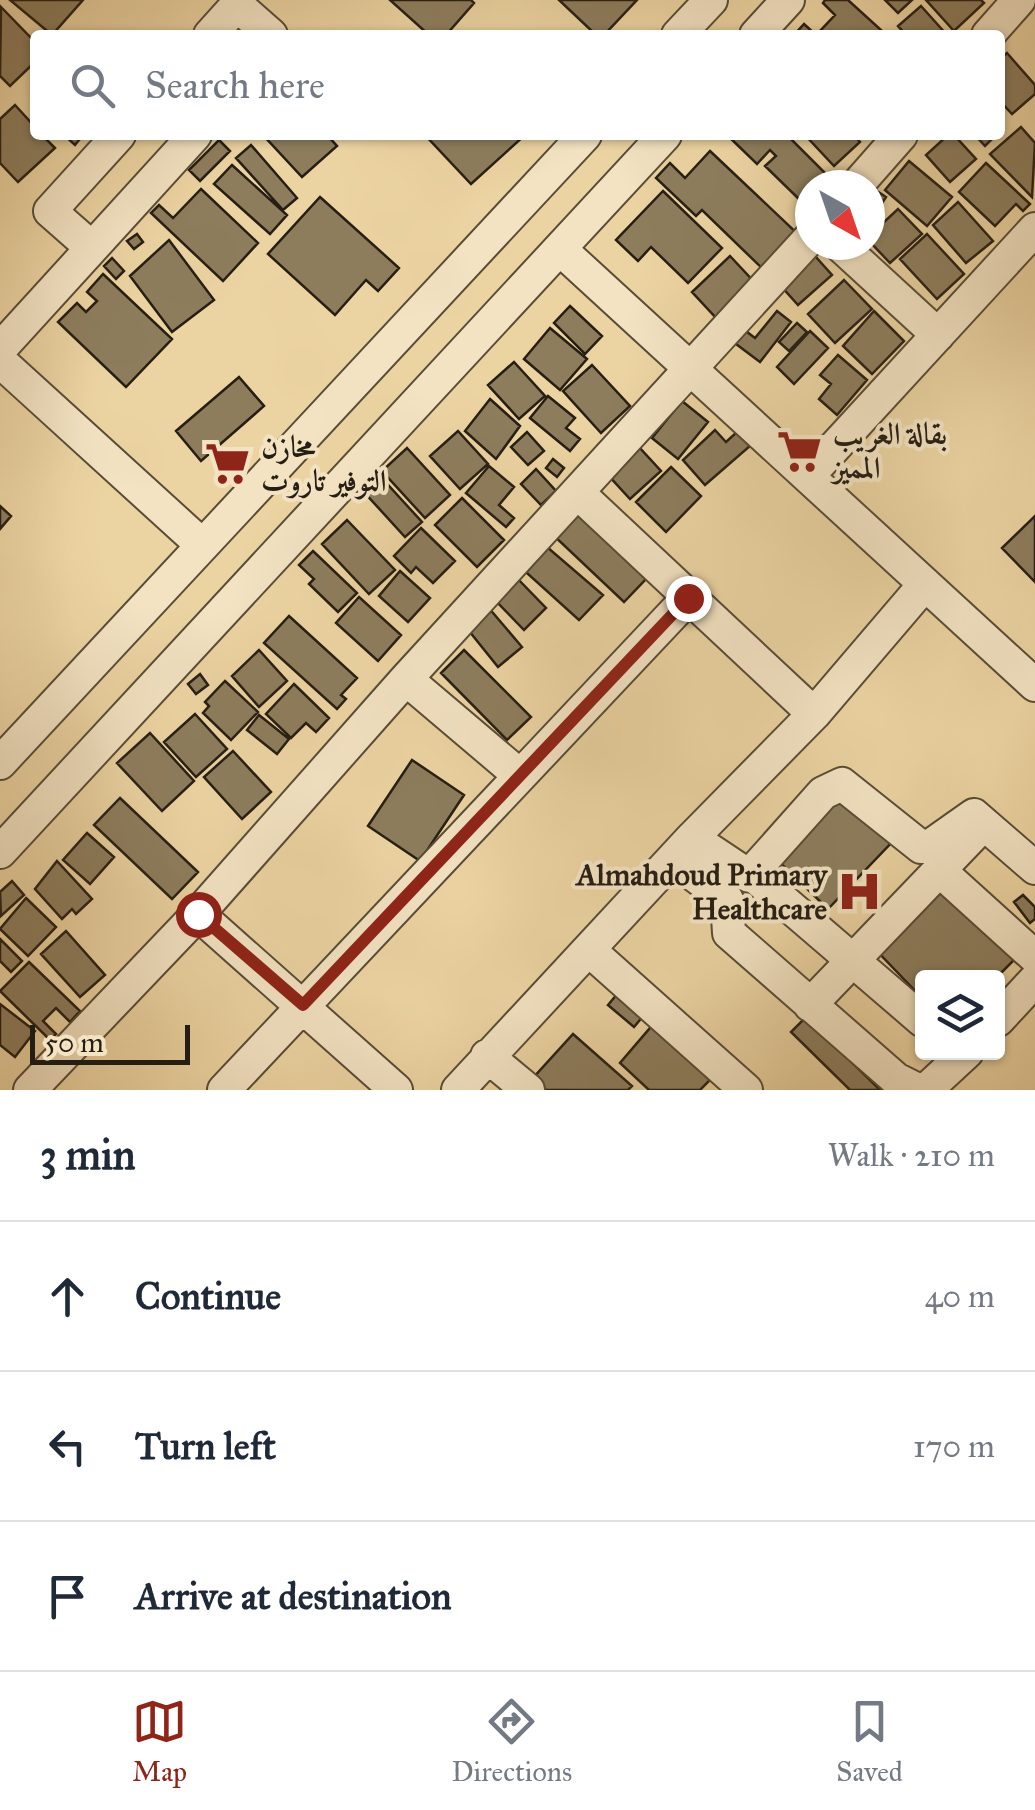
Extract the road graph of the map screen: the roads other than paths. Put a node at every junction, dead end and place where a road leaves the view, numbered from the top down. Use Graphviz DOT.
graph roads {
  1 [pos="711,0"];
  2 [pos="788,0"];
  3 [pos="1018,0"];
  4 [pos="215,30"];
  5 [pos="265,30"];
  6 [pos="683,30"];
  7 [pos="761,30"];
  8 [pos="992,30"];
  9 [pos="114,140"];
  10 [pos="190,140"];
  11 [pos="580,140"];
  12 [pos="660,140"];
  13 [pos="897,140"];
  14 [pos="870,170"];
  15 [pos="1035,229"];
  16 [pos="92,248"];
  17 [pos="560,249"];
  18 [pos="795,255"];
  19 [pos="856,260"];
  20 [pos="938,335"];
  21 [pos="0,350"];
  22 [pos="0,362"];
  23 [pos="692,368"];
  24 [pos="808,476"];
  25 [pos="578,492"];
  26 [pos="202,546"];
  27 [pos="925,584"];
  28 [pos="688,598"];
  29 [pos="406,679"];
  30 [pos="1035,685"];
  31 [pos="814,714"];
  32 [pos="0,762"];
  33 [pos="518,774"];
  34 [pos="986,822"];
  35 [pos="682,848"];
  36 [pos="0,852"];
  37 [pos="1035,868"];
  38 [pos="939,870"];
  39 [pos="752,874"];
  40 [pos="198,914"];
  41 [pos="589,950"];
  42 [pos="1035,957"];
  43 [pos="852,960"];
  44 [pos="1035,980"];
  45 [pos="303,1005"];
  46 [pos="810,1005"];
  47 [pos="1005,1012"];
  48 [pos="915,1014"];
  49 [pos="488,1056"];
  50 [pos="957,1060"];
  51 [pos="30,1090"];
  52 [pos="224,1090"];
  53 [pos="396,1090"];
  54 [pos="458,1090"];
  55 [pos="528,1090"];
  56 [pos="746,1090"];
  57 [pos="922,1090"];
  1 -- 6 [label="street"];
  2 -- 7 [label="street"];
  3 -- 8 [label="street"];
  4 -- 5 [label="street"];
  9 -- 16 [label="street"];
  10 -- 16 [label="street"];
  11 -- 26 [label="street"];
  12 -- 17 [label="street"];
  13 -- 14 [label="street"];
  15 -- 20 [label="street"];
  16 -- 21 [label="street"];
  17 -- 23 [label="street"];
  17 -- 36 [label="street"];
  18 -- 23 [label="street"];
  19 -- 20 [label="street"];
  20 -- 24 [label="street"];
  22 -- 26 [label="street"];
  23 -- 24 [label="street"];
  23 -- 25 [label="street"];
  24 -- 27 [label="street"];
  25 -- 28 [label="street"];
  25 -- 29 [label="street"];
  26 -- 32 [label="street"];
  27 -- 30 [label="street"];
  27 -- 31 [label="street"];
  28 -- 31 [label="street"];
  28 -- 33 [label="street"];
  29 -- 33 [label="street"];
  29 -- 40 [label="street"];
  31 -- 35 [label="street"];
  33 -- 45 [label="street"];
  34 -- 37 [label="street"];
  34 -- 38 [label="street"];
  34 -- 39 [label="street"];
  35 -- 39 [label="street"];
  35 -- 41 [label="street"];
  35 -- 46 [label="street"];
  38 -- 42 [label="street"];
  38 -- 43 [label="street"];
  39 -- 43 [label="street"];
  40 -- 45 [label="street"];
  40 -- 51 [label="street"];
  41 -- 49 [label="street"];
  41 -- 56 [label="street"];
  43 -- 46 [label="street"];
  43 -- 48 [label="street"];
  44 -- 47 [label="street"];
  45 -- 52 [label="street"];
  45 -- 53 [label="street"];
  46 -- 57 [label="street"];
  49 -- 54 [label="street"];
  49 -- 55 [label="street"];
  50 -- 57 [label="street"];
}
